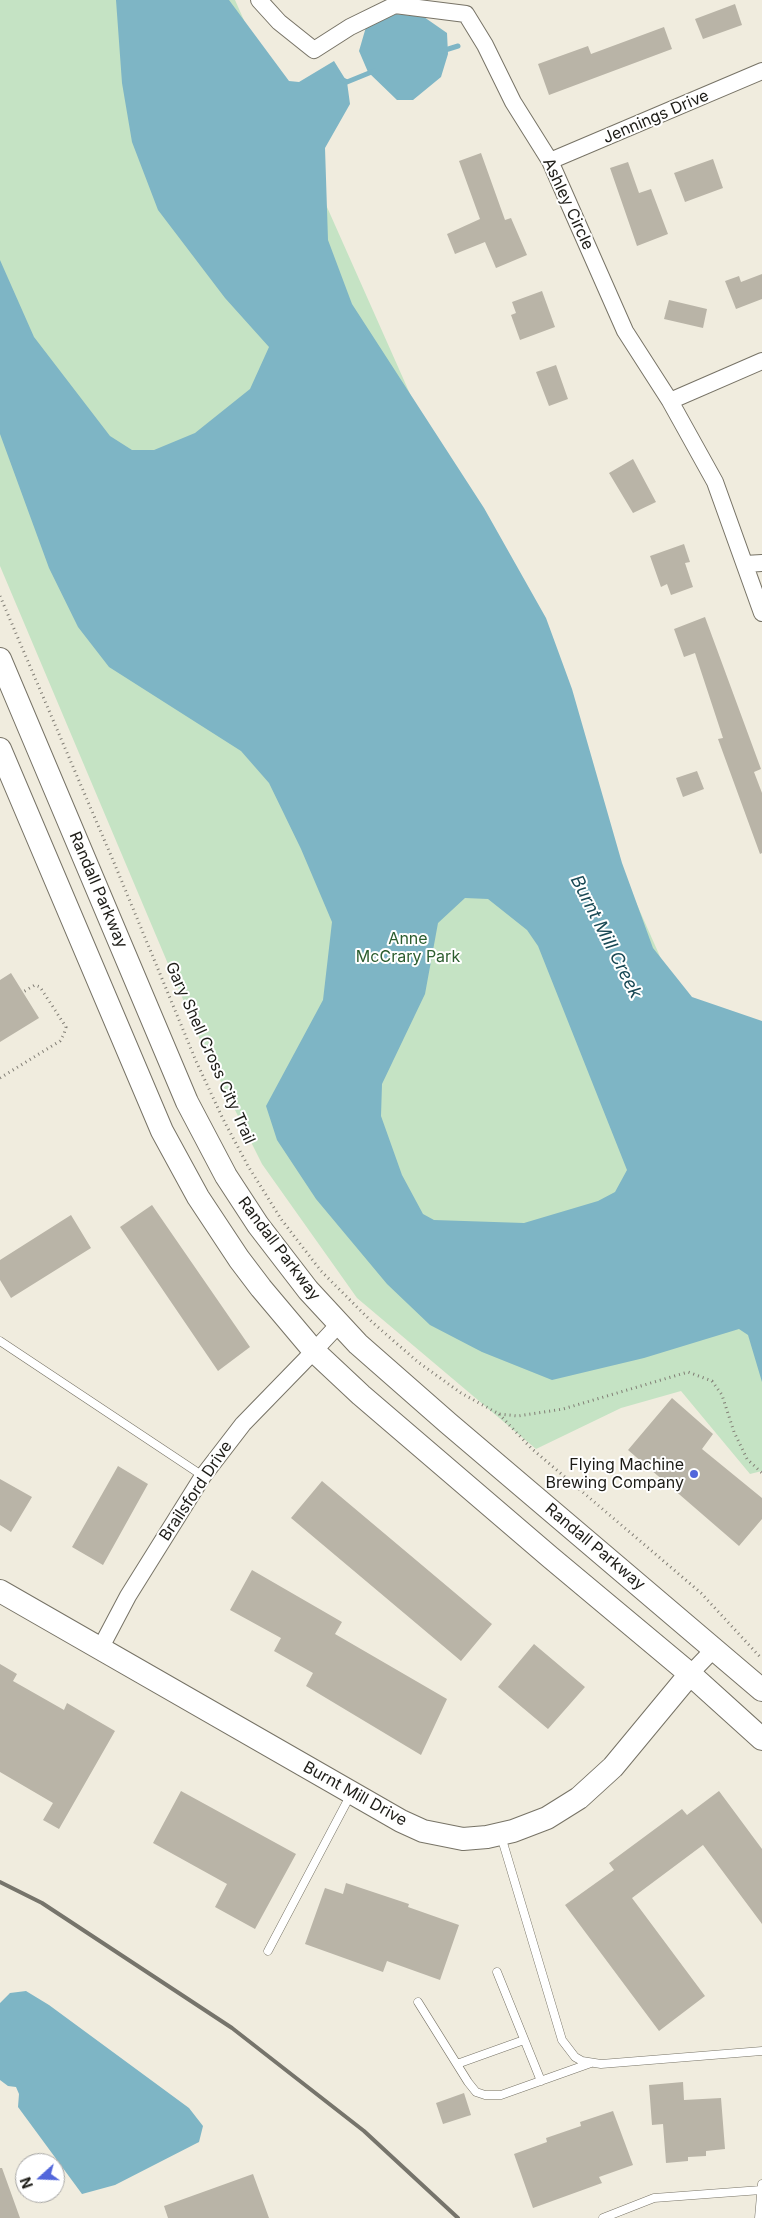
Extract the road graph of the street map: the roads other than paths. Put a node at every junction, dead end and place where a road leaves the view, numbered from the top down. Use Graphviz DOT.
graph roads {
  1 [pos="259,0"];
  2 [pos="762,71"];
  3 [pos="550,161"];
  4 [pos="762,362"];
  5 [pos="670,401"];
  6 [pos="762,563"];
  7 [pos="745,564"];
  8 [pos="762,613"];
  9 [pos="0,659"];
  10 [pos="0,749"];
  11 [pos="338,1324"];
  12 [pos="0,1341"];
  13 [pos="314,1352"];
  14 [pos="202,1476"];
  15 [pos="0,1591"];
  16 [pos="100,1649"];
  17 [pos="714,1649"];
  18 [pos="690,1674"];
  19 [pos="762,1690"];
  20 [pos="762,1739"];
  21 [pos="352,1793"];
  22 [pos="500,1834"];
  23 [pos="268,1951"];
  24 [pos="498,1972"];
  25 [pos="418,2002"];
  26 [pos="524,2040"];
  27 [pos="762,2051"];
  28 [pos="591,2063"];
  29 [pos="457,2064"];
  30 [pos="541,2081"];
  31 [pos="762,2184"];
  32 [pos="761,2190"];
  33 [pos="760,2214"];
  34 [pos="603,2218"];
  1 -- 3 [label="street, Ashley Circle"];
  2 -- 3 [label="street, Jennings Drive"];
  3 -- 5 [label="street, Ashley Circle"];
  4 -- 5 [label="street"];
  5 -- 7 [label="street, Ashley Circle"];
  6 -- 7 [label="street"];
  7 -- 8 [label="street, Ashley Circle"];
  9 -- 11 [label="main road, Randall Parkway"];
  10 -- 13 [label="main road"];
  11 -- 13 [label="street, Brailsford Drive"];
  11 -- 17 [label="main road, Randall Parkway"];
  12 -- 14 [label="lane"];
  13 -- 14 [label="street, Brailsford Drive"];
  13 -- 18 [label="main road"];
  14 -- 16 [label="street, Brailsford Drive"];
  15 -- 16 [label="main road, Burnt Mill Drive"];
  16 -- 21 [label="main road, Burnt Mill Drive"];
  17 -- 18 [label="street"];
  17 -- 19 [label="main road, Randall Parkway"];
  18 -- 20 [label="main road"];
  18 -- 22 [label="main road, Burnt Mill Drive"];
  21 -- 22 [label="main road, Burnt Mill Drive"];
  21 -- 23 [label="lane"];
  22 -- 28 [label="lane"];
  24 -- 26 [label="lane"];
  25 -- 29 [label="lane"];
  26 -- 29 [label="lane"];
  26 -- 30 [label="lane"];
  27 -- 28 [label="lane"];
  28 -- 30 [label="lane"];
  29 -- 30 [label="lane"];
  31 -- 32 [label="lane"];
  32 -- 33 [label="lane"];
  32 -- 34 [label="lane"];
}
